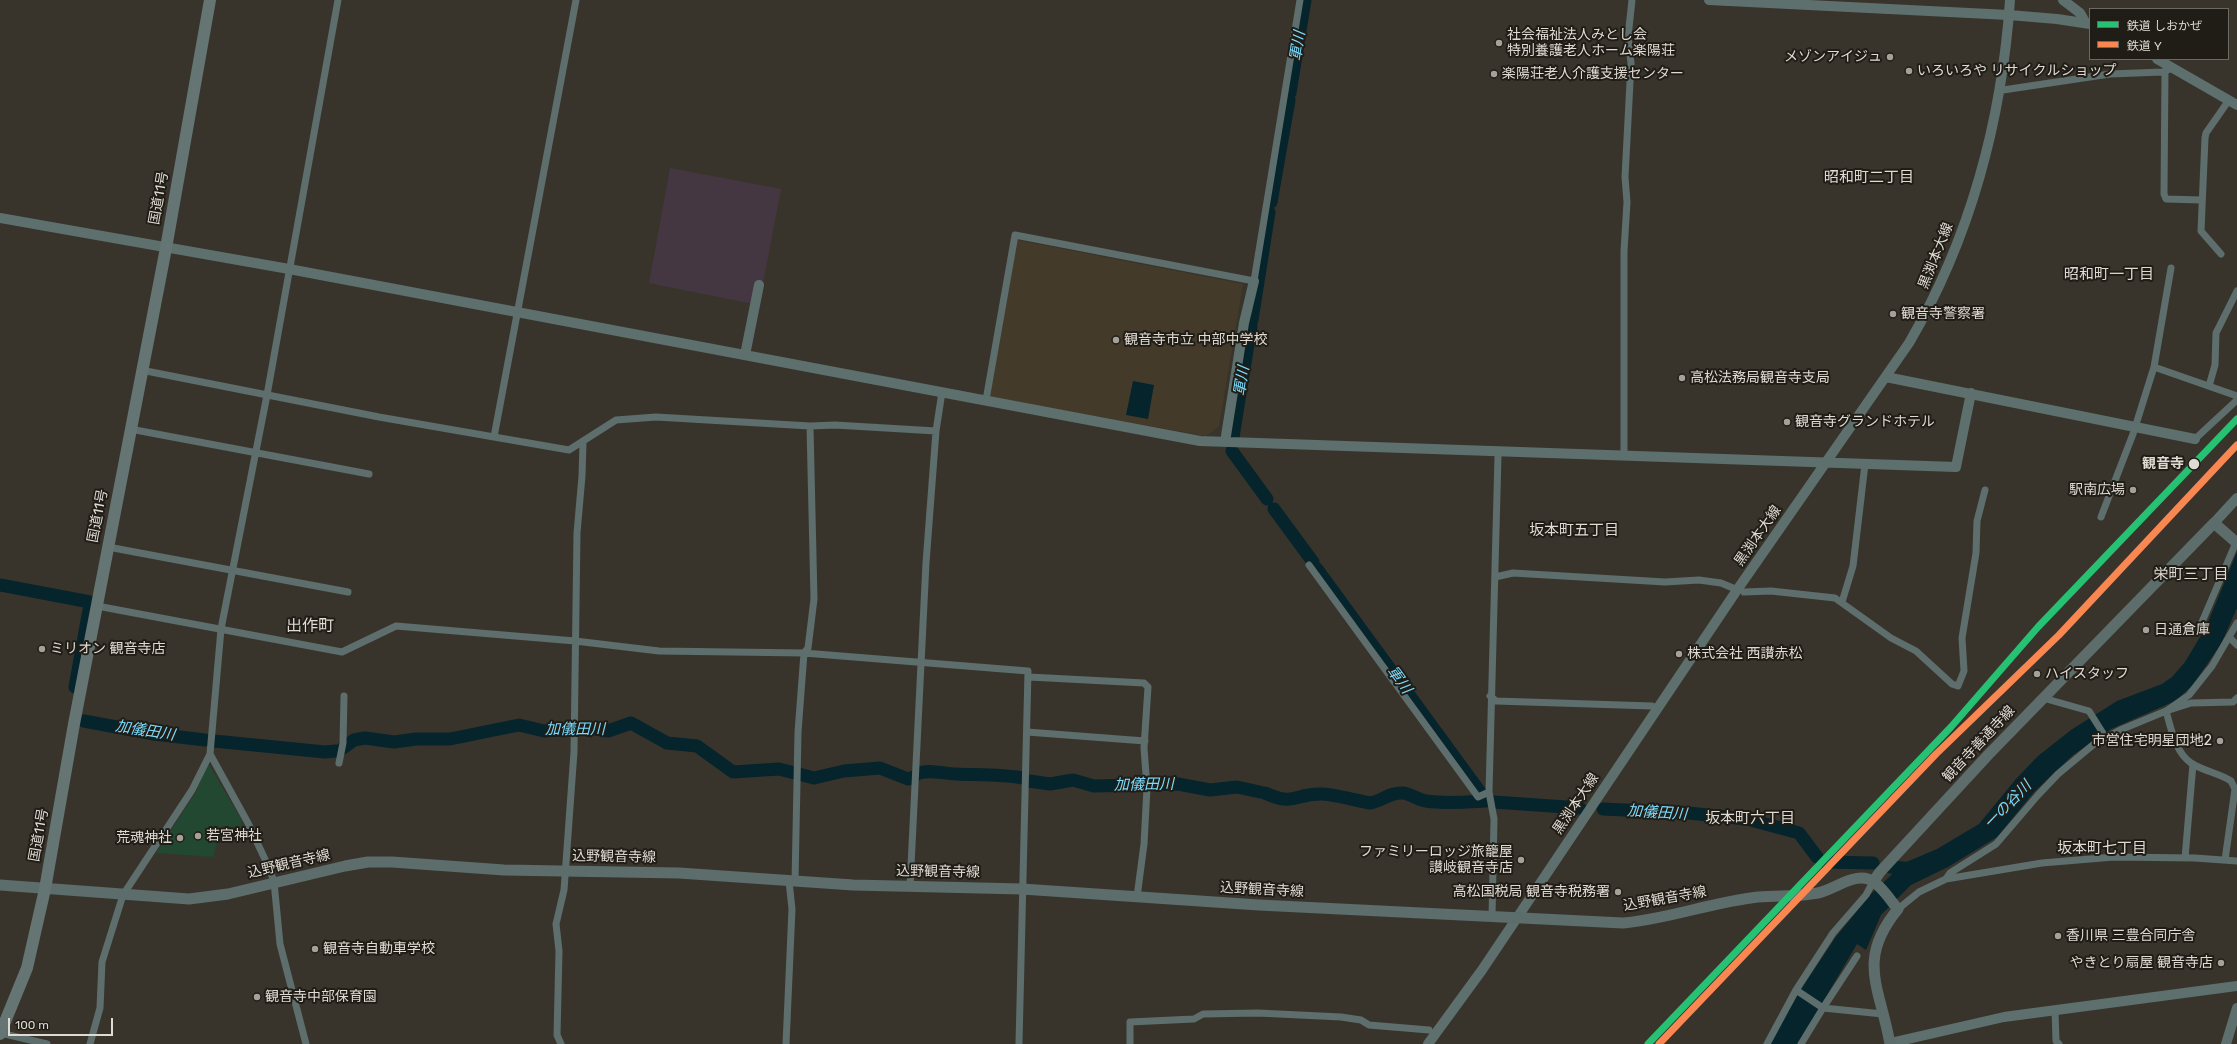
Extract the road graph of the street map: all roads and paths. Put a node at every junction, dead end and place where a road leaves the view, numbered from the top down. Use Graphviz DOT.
graph roads {
  1 [pos="210,0"];
  2 [pos="338,0"];
  3 [pos="576,0"];
  4 [pos="1300,0"];
  5 [pos="1632,0"];
  6 [pos="1709,0"];
  7 [pos="2010,0"];
  8 [pos="2063,0"];
  9 [pos="1859,4"];
  10 [pos="2009,15"];
  11 [pos="2088,23"];
  12 [pos="2159,60"];
  13 [pos="2169,69"];
  14 [pos="2003,90"];
  15 [pos="2233,103"];
  16 [pos="2201,200"];
  17 [pos="0,218"];
  18 [pos="166,248"];
  19 [pos="2221,254"];
  20 [pos="2171,268"];
  21 [pos="288,269"];
  22 [pos="1254,281"];
  23 [pos="759,285"];
  24 [pos="2237,291"];
  25 [pos="2235,301"];
  26 [pos="517,312"];
  27 [pos="745,355"];
  28 [pos="2154,367"];
  29 [pos="141,370"];
  30 [pos="1886,377"];
  31 [pos="2209,386"];
  32 [pos="942,392"];
  33 [pos="1971,393"];
  34 [pos="267,395"];
  35 [pos="2237,396"];
  36 [pos="986,400"];
  37 [pos="2237,400"];
  38 [pos="810,426"];
  39 [pos="2136,427"];
  40 [pos="130,429"];
  41 [pos="936,431"];
  42 [pos="494,437"];
  43 [pos="2195,439"];
  44 [pos="1225,442"];
  45 [pos="582,443"];
  46 [pos="255,453"];
  47 [pos="1498,456"];
  48 [pos="1624,456"];
  49 [pos="1827,462"];
  50 [pos="1865,464"];
  51 [pos="368,474"];
  52 [pos="1985,490"];
  53 [pos="2237,498"];
  54 [pos="2102,517"];
  55 [pos="2214,523"];
  56 [pos="2237,542"];
  57 [pos="108,547"];
  58 [pos="1309,565"];
  59 [pos="233,570"];
  60 [pos="1495,577"];
  61 [pos="1733,588"];
  62 [pos="348,592"];
  63 [pos="1744,592"];
  64 [pos="1842,602"];
  65 [pos="96,606"];
  66 [pos="2237,623"];
  67 [pos="221,629"];
  68 [pos="2199,629"];
  69 [pos="2230,638"];
  70 [pos="576,641"];
  71 [pos="2237,645"];
  72 [pos="804,653"];
  73 [pos="920,661"];
  74 [pos="1029,677"];
  75 [pos="344,696"];
  76 [pos="1490,696"];
  77 [pos="2043,698"];
  78 [pos="2237,698"];
  79 [pos="1652,706"];
  80 [pos="2166,711"];
  81 [pos="1027,732"];
  82 [pos="2106,738"];
  83 [pos="1145,741"];
  84 [pos="210,754"];
  85 [pos="339,763"];
  86 [pos="2193,764"];
  87 [pos="1489,792"];
  88 [pos="2184,858"];
  89 [pos="2225,860"];
  90 [pos="2237,861"];
  91 [pos="566,872"];
  92 [pos="1946,879"];
  93 [pos="792,881"];
  94 [pos="274,882"];
  95 [pos="1875,884"];
  96 [pos="0,885"];
  97 [pos="910,886"];
  98 [pos="45,889"];
  99 [pos="1022,889"];
  100 [pos="123,895"];
  101 [pos="1137,897"];
  102 [pos="1896,907"];
  103 [pos="1492,918"];
  104 [pos="1516,918"];
  105 [pos="1857,956"];
  106 [pos="2237,986"];
  107 [pos="1796,990"];
  108 [pos="1823,1008"];
  109 [pos="2237,1008"];
  110 [pos="2055,1010"];
  111 [pos="1883,1014"];
  112 [pos="1429,1030"];
  113 [pos="0,1033"];
  114 [pos="47,1044"];
  115 [pos="90,1044"];
  116 [pos="306,1044"];
  117 [pos="561,1044"];
  118 [pos="786,1044"];
  119 [pos="1019,1044"];
  120 [pos="1130,1044"];
  121 [pos="1428,1044"];
  122 [pos="1767,1044"];
  123 [pos="1801,1044"];
  124 [pos="1890,1044"];
  125 [pos="2059,1044"];
  126 [pos="2226,1044"];
  1 -- 18 [label="highway, 国道11号"];
  2 -- 21 [label="street"];
  3 -- 26 [label="street"];
  4 -- 22 [label="street"];
  5 -- 48 [label="street"];
  6 -- 9 [label="street"];
  7 -- 10 [label="street, 黒渕本大線"];
  8 -- 11 [label="street"];
  9 -- 10 [label="street"];
  10 -- 11 [label="street"];
  10 -- 30 [label="street, 黒渕本大線"];
  12 -- 13 [label="street"];
  13 -- 14 [label="street"];
  13 -- 15 [label="street"];
  13 -- 16 [label="street"];
  15 -- 16 [label="street"];
  16 -- 19 [label="street"];
  17 -- 18 [label="street"];
  18 -- 21 [label="street"];
  18 -- 29 [label="highway, 国道11号"];
  20 -- 28 [label="street"];
  21 -- 26 [label="street"];
  21 -- 34 [label="street"];
  22 -- 36 [label="street"];
  22 -- 44 [label="street"];
  23 -- 27 [label="street"];
  24 -- 25 [label="street"];
  25 -- 31 [label="street"];
  26 -- 27 [label="street"];
  26 -- 42 [label="street"];
  27 -- 32 [label="street"];
  28 -- 31 [label="street"];
  28 -- 39 [label="street"];
  29 -- 34 [label="street"];
  29 -- 40 [label="highway, 国道11号"];
  30 -- 33 [label="street"];
  30 -- 49 [label="street, 黒渕本大線"];
  31 -- 35 [label="street"];
  32 -- 36 [label="street"];
  32 -- 41 [label="street"];
  33 -- 39 [label="street"];
  33 -- 50 [label="street"];
  34 -- 42 [label="street"];
  34 -- 46 [label="street"];
  36 -- 44 [label="street"];
  37 -- 43 [label="street"];
  38 -- 41 [label="street"];
  38 -- 45 [label="street"];
  38 -- 72 [label="street"];
  39 -- 43 [label="street"];
  39 -- 54 [label="street"];
  40 -- 46 [label="street"];
  40 -- 57 [label="highway, 国道11号"];
  41 -- 73 [label="street"];
  42 -- 45 [label="street"];
  44 -- 48 [label="street"];
  45 -- 70 [label="street"];
  46 -- 51 [label="street"];
  46 -- 59 [label="street"];
  47 -- 60 [label="street"];
  48 -- 49 [label="street"];
  49 -- 50 [label="street"];
  49 -- 104 [label="street, 黒渕本大線"];
  50 -- 64 [label="street"];
  52 -- 64 [label="street"];
  53 -- 55 [label="street"];
  55 -- 56 [label="main road"];
  55 -- 77 [label="main road, 観音寺善通寺線"];
  56 -- 68 [label="street"];
  57 -- 59 [label="street"];
  57 -- 65 [label="highway, 国道11号"];
  58 -- 87 [label="street"];
  59 -- 62 [label="street"];
  59 -- 67 [label="street"];
  60 -- 61 [label="street"];
  60 -- 76 [label="street"];
  63 -- 64 [label="street"];
  65 -- 67 [label="street"];
  65 -- 98 [label="highway, 国道11号"];
  66 -- 69 [label="street"];
  67 -- 70 [label="street"];
  67 -- 84 [label="street"];
  69 -- 71 [label="street"];
  69 -- 80 [label="street"];
  70 -- 72 [label="street"];
  70 -- 91 [label="street"];
  72 -- 73 [label="street"];
  72 -- 93 [label="street"];
  73 -- 74 [label="street"];
  73 -- 97 [label="street"];
  74 -- 81 [label="street"];
  74 -- 83 [label="street"];
  75 -- 85 [label="street"];
  76 -- 79 [label="street"];
  76 -- 87 [label="street"];
  77 -- 82 [label="street"];
  77 -- 95 [label="main road, 観音寺善通寺線"];
  78 -- 80 [label="street"];
  80 -- 82 [label="street"];
  80 -- 86 [label="street"];
  81 -- 83 [label="street"];
  81 -- 99 [label="street"];
  82 -- 92 [label="street"];
  83 -- 101 [label="street"];
  84 -- 94 [label="street"];
  84 -- 100 [label="street"];
  86 -- 88 [label="street"];
  86 -- 89 [label="street"];
  87 -- 103 [label="street"];
  88 -- 89 [label="street"];
  88 -- 92 [label="street"];
  89 -- 90 [label="street"];
  91 -- 93 [label="main road, 込野観音寺線"];
  91 -- 94 [label="main road, 込野観音寺線"];
  91 -- 117 [label="street"];
  92 -- 102 [label="street"];
  93 -- 97 [label="main road, 込野観音寺線"];
  93 -- 118 [label="street"];
  94 -- 100 [label="main road, 込野観音寺線"];
  94 -- 116 [label="street"];
  95 -- 102 [label="main road"];
  95 -- 104 [label="main road, 込野観音寺線"];
  95 -- 107 [label="street"];
  96 -- 98 [label="main road, 込野観音寺線"];
  97 -- 99 [label="main road, 込野観音寺線"];
  98 -- 100 [label="main road, 込野観音寺線"];
  98 -- 113 [label="highway, 国道11号"];
  99 -- 101 [label="main road, 込野観音寺線"];
  99 -- 119 [label="street"];
  100 -- 115 [label="street"];
  101 -- 103 [label="main road, 込野観音寺線"];
  102 -- 111 [label="main road"];
  103 -- 104 [label="main road, 込野観音寺線"];
  104 -- 121 [label="street, 黒渕本大線"];
  105 -- 108 [label="street"];
  106 -- 110 [label="street"];
  107 -- 108 [label="street"];
  107 -- 122 [label="street"];
  108 -- 111 [label="street"];
  108 -- 123 [label="street"];
  109 -- 126 [label="street"];
  110 -- 124 [label="street"];
  110 -- 125 [label="street"];
  111 -- 124 [label="main road"];
  112 -- 120 [label="street"];
  113 -- 114 [label="street"];
}
